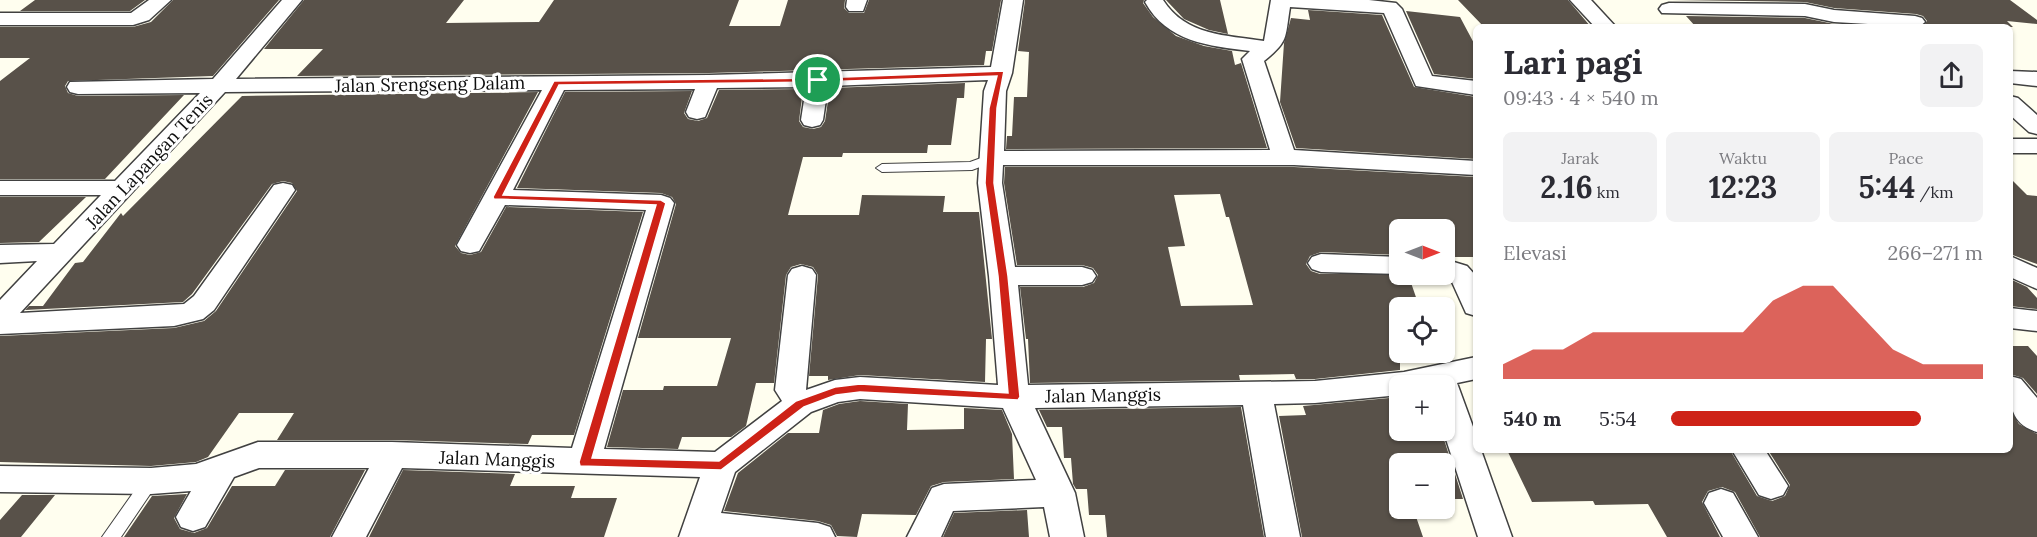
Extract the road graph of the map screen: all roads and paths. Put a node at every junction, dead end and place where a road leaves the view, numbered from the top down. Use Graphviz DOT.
graph roads {
  1 [pos="33,0"];
  2 [pos="162,0"];
  3 [pos="292,0"];
  4 [pos="1013,0"];
  5 [pos="1580,0"];
  6 [pos="1889,0"];
  7 [pos="1281,1"];
  8 [pos="1155,2"];
  9 [pos="1665,4"];
  10 [pos="3,19"];
  11 [pos="1603,24"];
  12 [pos="1685,24"];
  13 [pos="1909,24"];
  14 [pos="1917,24"];
  15 [pos="1270,48"];
  16 [pos="1001,73"];
  17 [pos="2013,77"];
  18 [pos="2037,79"];
  19 [pos="818,80"];
  20 [pos="556,82"];
  21 [pos="709,82"];
  22 [pos="219,86"];
  23 [pos="78,87"];
  24 [pos="1473,88"];
  25 [pos="2021,107"];
  26 [pos="697,112"];
  27 [pos="812,120"];
  28 [pos="2037,127"];
  29 [pos="2013,146"];
  30 [pos="2037,146"];
  31 [pos="1284,156"];
  32 [pos="992,158"];
  33 [pos="882,168"];
  34 [pos="1473,168"];
  35 [pos="0,188"];
  36 [pos="125,188"];
  37 [pos="283,190"];
  38 [pos="497,197"];
  39 [pos="470,245"];
  40 [pos="64,252"];
  41 [pos="0,254"];
  42 [pos="1321,263"];
  43 [pos="1389,266"];
  44 [pos="2013,267"];
  45 [pos="1455,270"];
  46 [pos="802,275"];
  47 [pos="1003,276"];
  48 [pos="1082,276"];
  49 [pos="2037,280"];
  50 [pos="1473,299"];
  51 [pos="0,317"];
  52 [pos="2013,318"];
  53 [pos="2037,321"];
  54 [pos="0,324"];
  55 [pos="1473,369"];
  56 [pos="1455,378"];
  57 [pos="1389,387"];
  58 [pos="2013,391"];
  59 [pos="1256,392"];
  60 [pos="1014,397"];
  61 [pos="800,404"];
  62 [pos="1455,419"];
  63 [pos="2037,420"];
  64 [pos="1750,453"];
  65 [pos="392,455"];
  66 [pos="585,462"];
  67 [pos="721,465"];
  68 [pos="222,468"];
  69 [pos="0,479"];
  70 [pos="151,481"];
  71 [pos="1771,486"];
  72 [pos="1058,493"];
  73 [pos="1721,503"];
  74 [pos="193,517"];
  75 [pos="698,531"];
  76 [pos="111,537"];
  77 [pos="349,537"];
  78 [pos="818,537"];
  79 [pos="924,537"];
  80 [pos="1067,537"];
  81 [pos="1283,537"];
  82 [pos="1495,537"];
  83 [pos="1742,537"];
  1 -- 10 [label="street"];
  2 -- 10 [label="street"];
  3 -- 22 [label="street, Jalan Lapangan Tenis"];
  4 -- 16 [label="street"];
  5 -- 11 [label="street"];
  6 -- 14 [label="street"];
  7 -- 15 [label="street"];
  7 -- 24 [label="street"];
  8 -- 15 [label="street"];
  9 -- 12 [label="street"];
  9 -- 13 [label="street"];
  15 -- 31 [label="street"];
  16 -- 19 [label="street, Jalan Srengseng Dalam"];
  16 -- 32 [label="street"];
  17 -- 18 [label="street"];
  19 -- 21 [label="street, Jalan Srengseng Dalam"];
  19 -- 27 [label="street"];
  20 -- 21 [label="street, Jalan Srengseng Dalam"];
  20 -- 22 [label="street, Jalan Srengseng Dalam"];
  20 -- 38 [label="street"];
  21 -- 26 [label="street"];
  22 -- 23 [label="street, Jalan Srengseng Dalam"];
  22 -- 36 [label="street, Jalan Lapangan Tenis"];
  25 -- 28 [label="street"];
  29 -- 30 [label="street"];
  31 -- 32 [label="street"];
  31 -- 34 [label="street"];
  32 -- 33 [label="lane"];
  32 -- 47 [label="street"];
  35 -- 36 [label="street"];
  36 -- 40 [label="street, Jalan Lapangan Tenis"];
  37 -- 54 [label="street"];
  38 -- 39 [label="street"];
  38 -- 66 [label="street"];
  40 -- 41 [label="street"];
  40 -- 51 [label="street, Jalan Lapangan Tenis"];
  42 -- 43 [label="street"];
  44 -- 49 [label="street"];
  45 -- 50 [label="street"];
  46 -- 61 [label="street"];
  47 -- 48 [label="street"];
  47 -- 60 [label="street"];
  52 -- 53 [label="street"];
  55 -- 56 [label="street, Jalan Manggis"];
  57 -- 59 [label="street, Jalan Manggis"];
  58 -- 63 [label="street"];
  59 -- 60 [label="street, Jalan Manggis"];
  59 -- 81 [label="street"];
  60 -- 61 [label="street, Jalan Manggis"];
  60 -- 72 [label="street"];
  61 -- 67 [label="street, Jalan Manggis"];
  62 -- 82 [label="street"];
  64 -- 71 [label="street"];
  65 -- 66 [label="street, Jalan Manggis"];
  65 -- 68 [label="street, Jalan Manggis"];
  65 -- 77 [label="street"];
  66 -- 67 [label="street, Jalan Manggis"];
  67 -- 75 [label="street"];
  68 -- 70 [label="street, Jalan Manggis"];
  68 -- 74 [label="street"];
  69 -- 70 [label="street, Jalan Manggis"];
  70 -- 76 [label="lane"];
  72 -- 79 [label="street"];
  72 -- 80 [label="street"];
  73 -- 83 [label="street"];
  75 -- 78 [label="street"];
}
